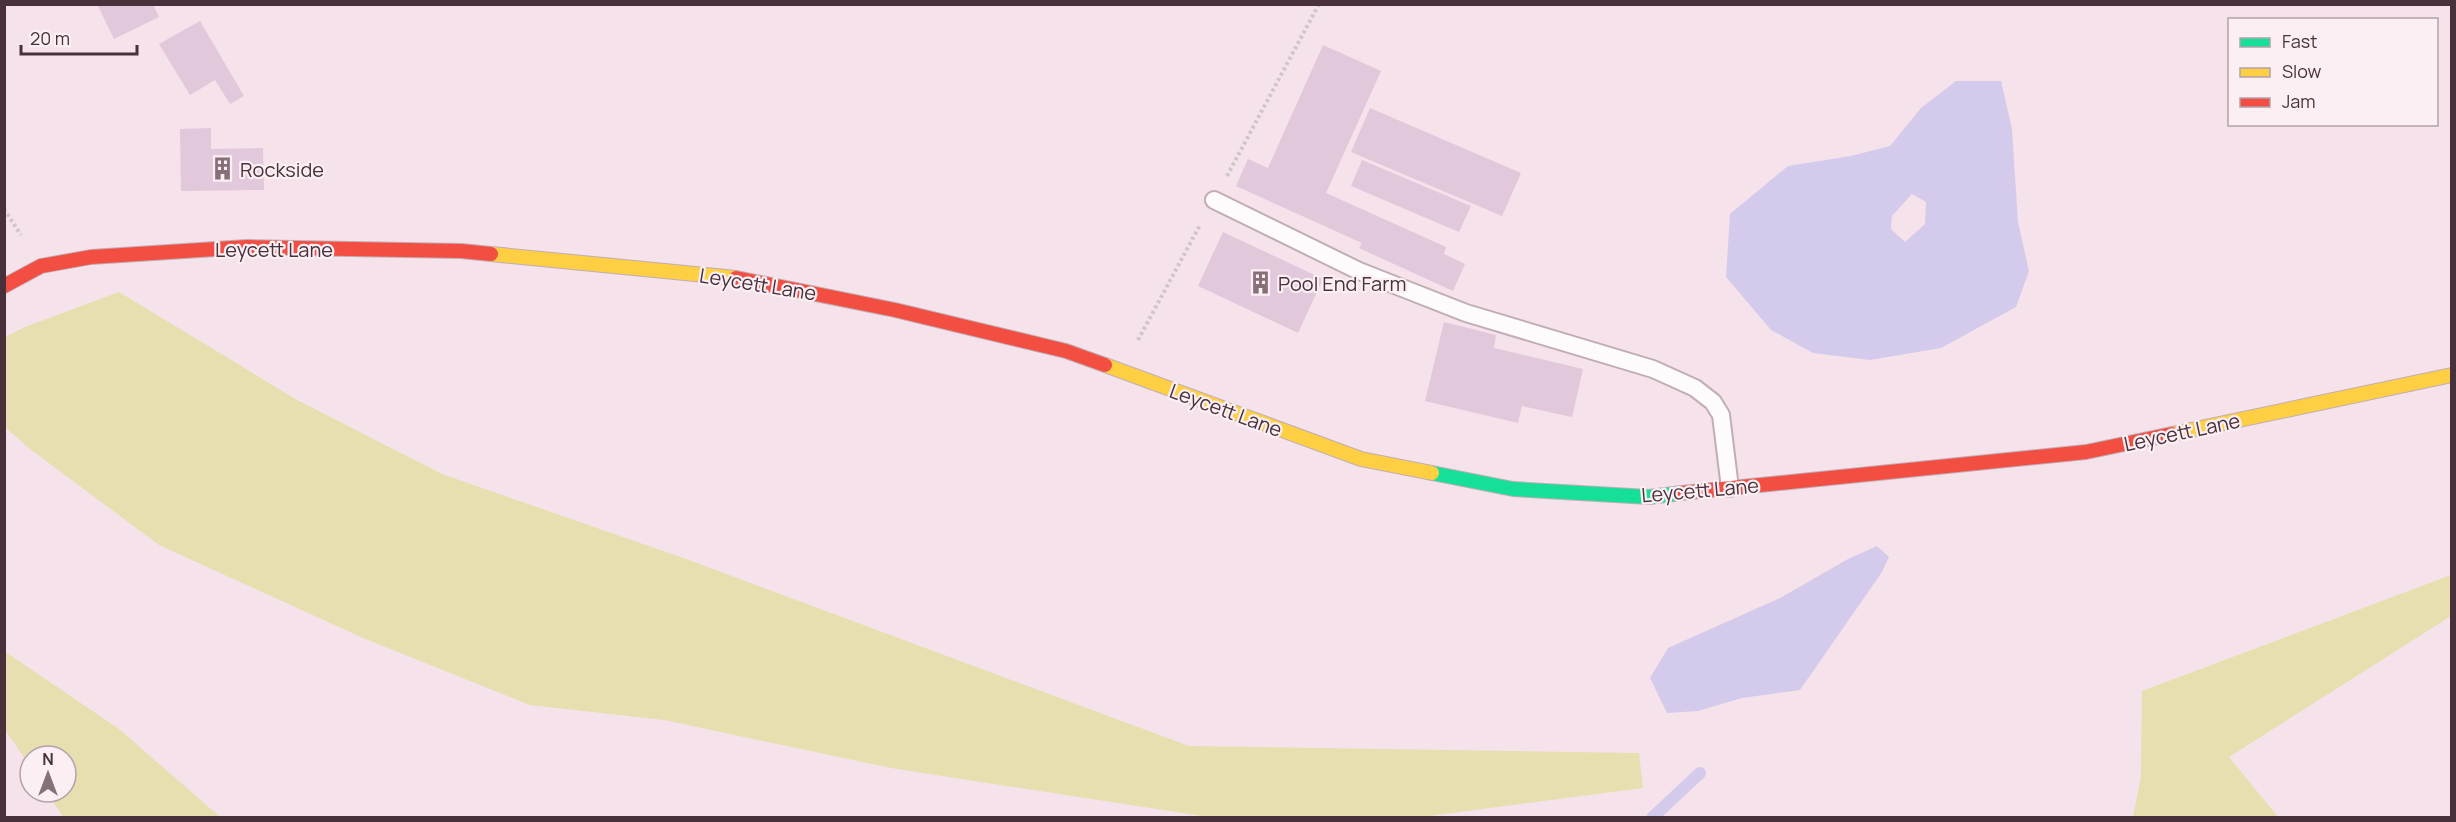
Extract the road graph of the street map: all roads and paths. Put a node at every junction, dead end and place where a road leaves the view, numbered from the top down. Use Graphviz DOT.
graph roads {
  1 [pos="1214,200"];
  2 [pos="4,286"];
  3 [pos="2451,375"];
  4 [pos="1730,488"];
  1 -- 4 [label="lane"];
  2 -- 4 [label="street, Leycett Lane"];
  3 -- 4 [label="street, Leycett Lane"];
}
